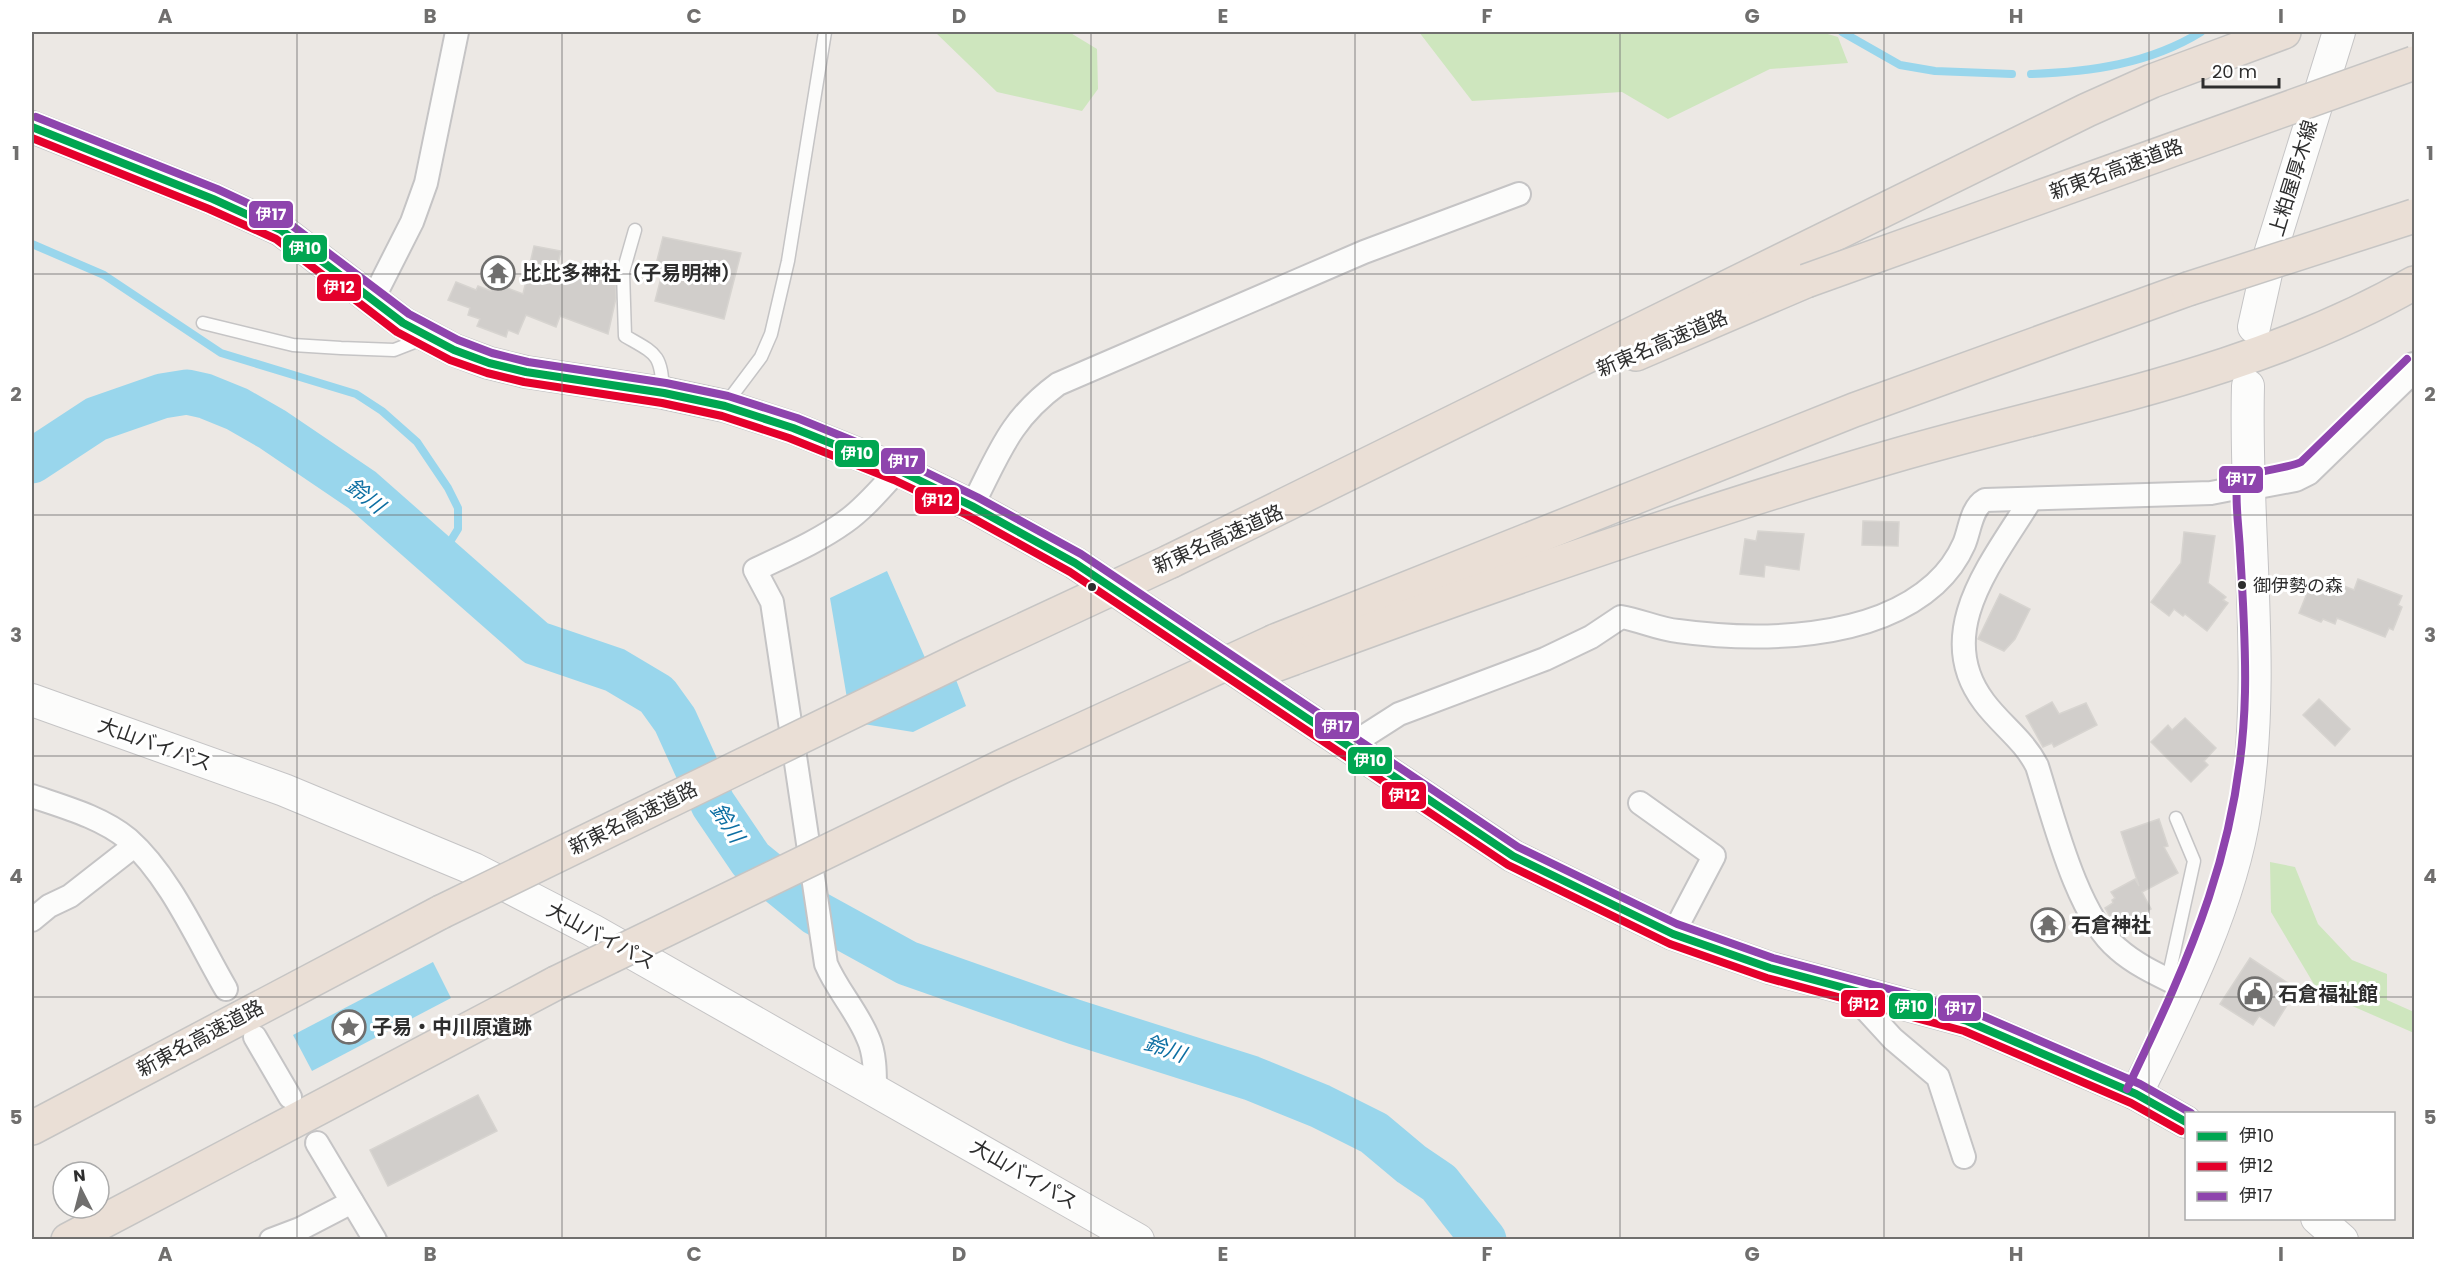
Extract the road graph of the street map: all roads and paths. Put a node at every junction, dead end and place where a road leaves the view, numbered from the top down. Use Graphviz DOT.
graph roads {
  1 [pos="457,32"];
  2 [pos="825,32"];
  3 [pos="2284,32"];
  4 [pos="2339,32"];
  5 [pos="2415,63"];
  6 [pos="32,127"];
  7 [pos="1519,194"];
  8 [pos="2415,216"];
  9 [pos="635,230"];
  10 [pos="1802,266"];
  11 [pos="2415,283"];
  12 [pos="374,299"];
  13 [pos="203,323"];
  14 [pos="2254,327"];
  15 [pos="420,333"];
  16 [pos="2415,367"];
  17 [pos="2248,386"];
  18 [pos="664,393"];
  19 [pos="724,406"];
  20 [pos="898,470"];
  21 [pos="2247,486"];
  22 [pos="2031,499"];
  23 [pos="972,506"];
  24 [pos="1284,650"];
  25 [pos="32,700"];
  26 [pos="1349,746"];
  27 [pos="32,796"];
  28 [pos="1640,803"];
  29 [pos="2176,818"];
  30 [pos="134,846"];
  31 [pos="32,920"];
  32 [pos="1673,934"];
  33 [pos="2177,984"];
  34 [pos="1846,988"];
  35 [pos="226,989"];
  36 [pos="255,1037"];
  37 [pos="875,1089"];
  38 [pos="2136,1094"];
  39 [pos="290,1097"];
  40 [pos="2185,1121"];
  41 [pos="32,1128"];
  42 [pos="317,1143"];
  43 [pos="1964,1157"];
  44 [pos="352,1202"];
  45 [pos="2319,1220"];
  46 [pos="68,1239"];
  47 [pos="271,1239"];
  48 [pos="375,1239"];
  49 [pos="1138,1239"];
  50 [pos="2342,1239"];
  1 -- 12 [label="street"];
  2 -- 19 [label="lane"];
  3 -- 10 [label="highway"];
  4 -- 14 [label="main road, 上粕屋厚木線"];
  5 -- 10 [label="highway, 新東名高速道路, bridge"];
  6 -- 12 [label="main road"];
  7 -- 23 [label="street"];
  8 -- 24 [label="highway, bridge"];
  9 -- 18 [label="lane"];
  10 -- 41 [label="highway, 新東名高速道路, bridge"];
  11 -- 24 [label="highway"];
  12 -- 15 [label="main road"];
  13 -- 15 [label="lane"];
  15 -- 18 [label="main road"];
  16 -- 21 [label="street"];
  17 -- 21 [label="main road"];
  18 -- 19 [label="main road"];
  19 -- 20 [label="main road"];
  20 -- 23 [label="main road"];
  20 -- 37 [label="street"];
  21 -- 22 [label="street"];
  21 -- 33 [label="main road"];
  22 -- 26 [label="street"];
  22 -- 33 [label="street"];
  23 -- 26 [label="main road"];
  24 -- 46 [label="highway, bridge"];
  25 -- 37 [label="main road, 大山バイパス"];
  26 -- 32 [label="main road"];
  27 -- 30 [label="street"];
  28 -- 32 [label="street"];
  29 -- 33 [label="lane"];
  30 -- 31 [label="street"];
  30 -- 35 [label="street"];
  32 -- 34 [label="main road"];
  33 -- 38 [label="main road"];
  34 -- 38 [label="main road"];
  34 -- 43 [label="street"];
  36 -- 39 [label="street"];
  37 -- 49 [label="main road, 大山バイパス"];
  38 -- 40 [label="main road"];
  42 -- 44 [label="street"];
  44 -- 47 [label="street"];
  44 -- 48 [label="street"];
  45 -- 50 [label="main road"];
}
